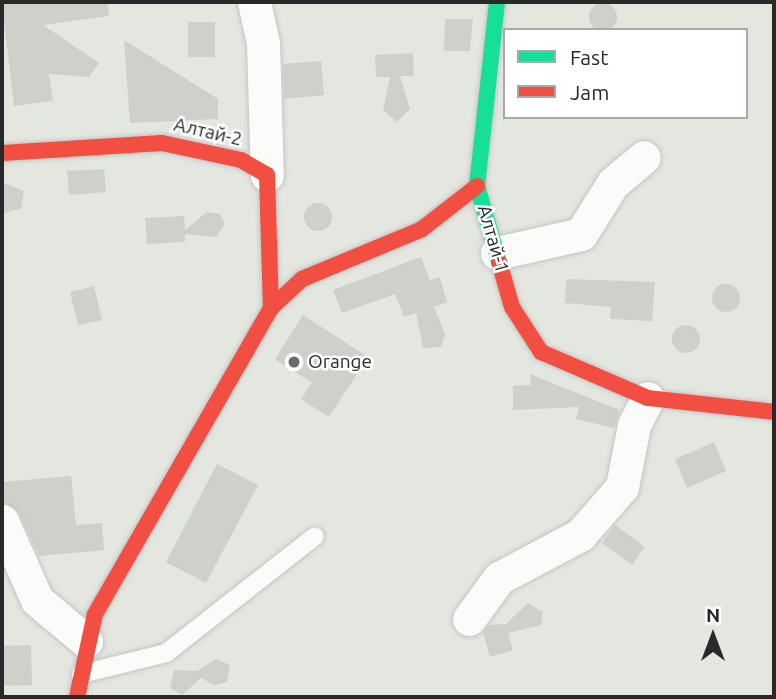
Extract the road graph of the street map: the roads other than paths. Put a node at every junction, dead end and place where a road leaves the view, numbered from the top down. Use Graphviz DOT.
graph roads {
  1 [pos="254,2"];
  2 [pos="497,2"];
  3 [pos="2,153"];
  4 [pos="643,157"];
  5 [pos="267,175"];
  6 [pos="477,186"];
  7 [pos="497,253"];
  8 [pos="271,308"];
  9 [pos="648,398"];
  10 [pos="774,412"];
  11 [pos="2,521"];
  12 [pos="315,536"];
  13 [pos="469,619"];
  14 [pos="86,641"];
  15 [pos="81,674"];
  16 [pos="77,697"];
  1 -- 5 [label="street"];
  2 -- 6 [label="street, Алтай-1"];
  3 -- 5 [label="street, Алтай-2"];
  4 -- 7 [label="street"];
  5 -- 8 [label="street"];
  6 -- 7 [label="street, Алтай-1"];
  6 -- 8 [label="street"];
  7 -- 9 [label="street, Алтай-1"];
  8 -- 14 [label="street"];
  9 -- 10 [label="street, Алтай-1"];
  9 -- 13 [label="street"];
  11 -- 14 [label="street"];
  12 -- 15 [label="lane"];
  14 -- 15 [label="street"];
  15 -- 16 [label="street"];
}
